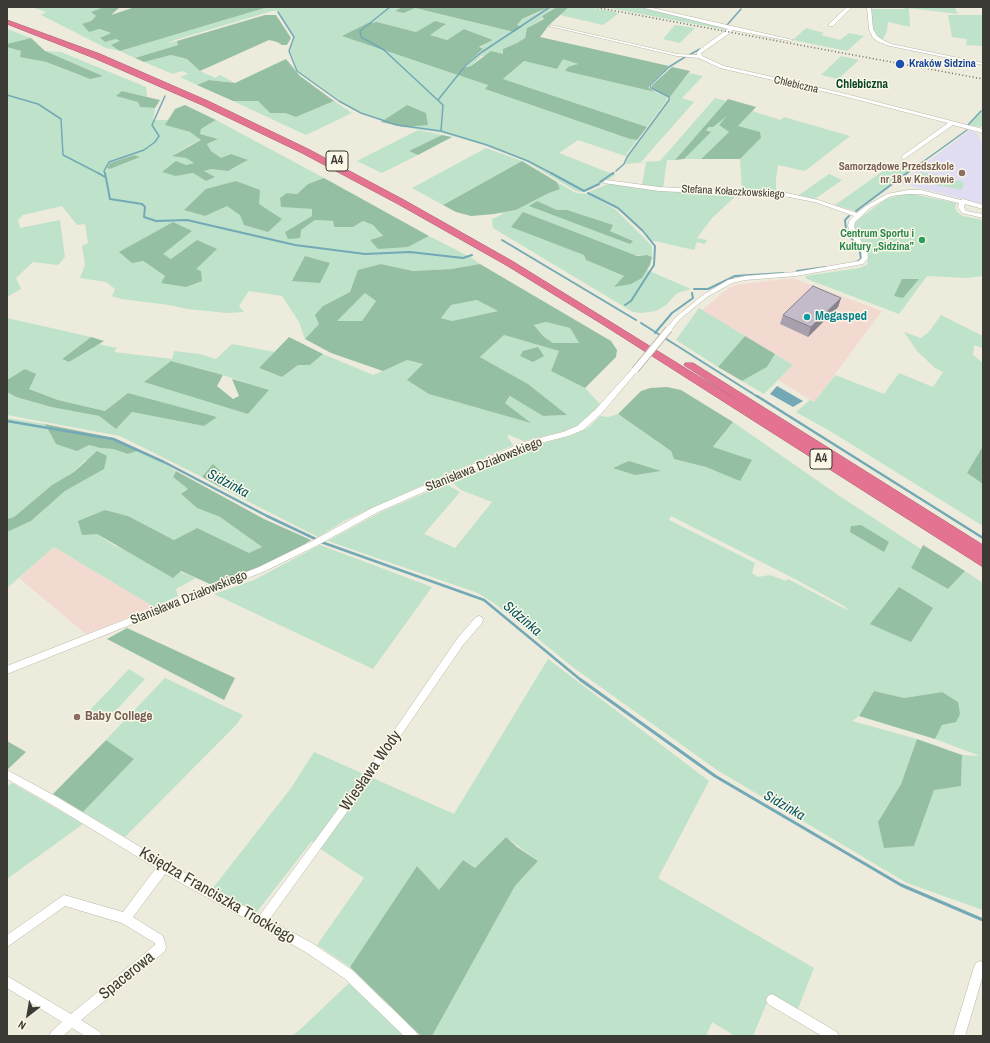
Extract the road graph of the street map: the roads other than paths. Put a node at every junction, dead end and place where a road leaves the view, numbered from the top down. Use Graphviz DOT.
graph roads {
  1 [pos="642,7"];
  2 [pos="850,7"];
  3 [pos="869,7"];
  4 [pos="7,17"];
  5 [pos="7,22"];
  6 [pos="831,25"];
  7 [pos="551,26"];
  8 [pos="731,28"];
  9 [pos="791,40"];
  10 [pos="700,57"];
  11 [pos="983,64"];
  12 [pos="952,123"];
  13 [pos="983,131"];
  14 [pos="904,157"];
  15 [pos="606,182"];
  16 [pos="963,201"];
  17 [pos="983,207"];
  18 [pos="857,215"];
  19 [pos="983,216"];
  20 [pos="983,551"];
  21 [pos="983,562"];
  22 [pos="479,620"];
  23 [pos="7,670"];
  24 [pos="7,774"];
  25 [pos="163,866"];
  26 [pos="125,918"];
  27 [pos="261,922"];
  28 [pos="7,942"];
  29 [pos="980,967"];
  30 [pos="7,982"];
  31 [pos="772,1000"];
  32 [pos="71,1021"];
  33 [pos="55,1036"];
  34 [pos="96,1036"];
  35 [pos="412,1036"];
  36 [pos="832,1036"];
  37 [pos="959,1036"];
  1 -- 8 [label="street"];
  2 -- 6 [label="street"];
  3 -- 11 [label="street"];
  4 -- 20 [label="highway, A4"];
  5 -- 21 [label="highway, A4"];
  7 -- 10 [label="street, Chlebiczna"];
  8 -- 9 [label="street"];
  8 -- 10 [label="street"];
  10 -- 12 [label="street, Chlebiczna"];
  12 -- 13 [label="street, Chlebiczna"];
  12 -- 14 [label="street"];
  15 -- 18 [label="street, Stefana Kołaczkowskiego"];
  16 -- 17 [label="street"];
  16 -- 18 [label="street"];
  16 -- 19 [label="street"];
  18 -- 23 [label="street, Stanisława Działowskiego, bridge"];
  22 -- 27 [label="street, Wiesława Wody"];
  24 -- 25 [label="street, Księdza Franciszka Trockiego"];
  25 -- 26 [label="street"];
  25 -- 27 [label="street, Księdza Franciszka Trockiego"];
  26 -- 28 [label="street, Spacerowa"];
  26 -- 32 [label="street, Spacerowa"];
  27 -- 35 [label="street, Księdza Franciszka Trockiego"];
  29 -- 37 [label="street"];
  30 -- 32 [label="street"];
  31 -- 36 [label="street"];
  32 -- 33 [label="street, Spacerowa"];
  32 -- 34 [label="street"];
}
